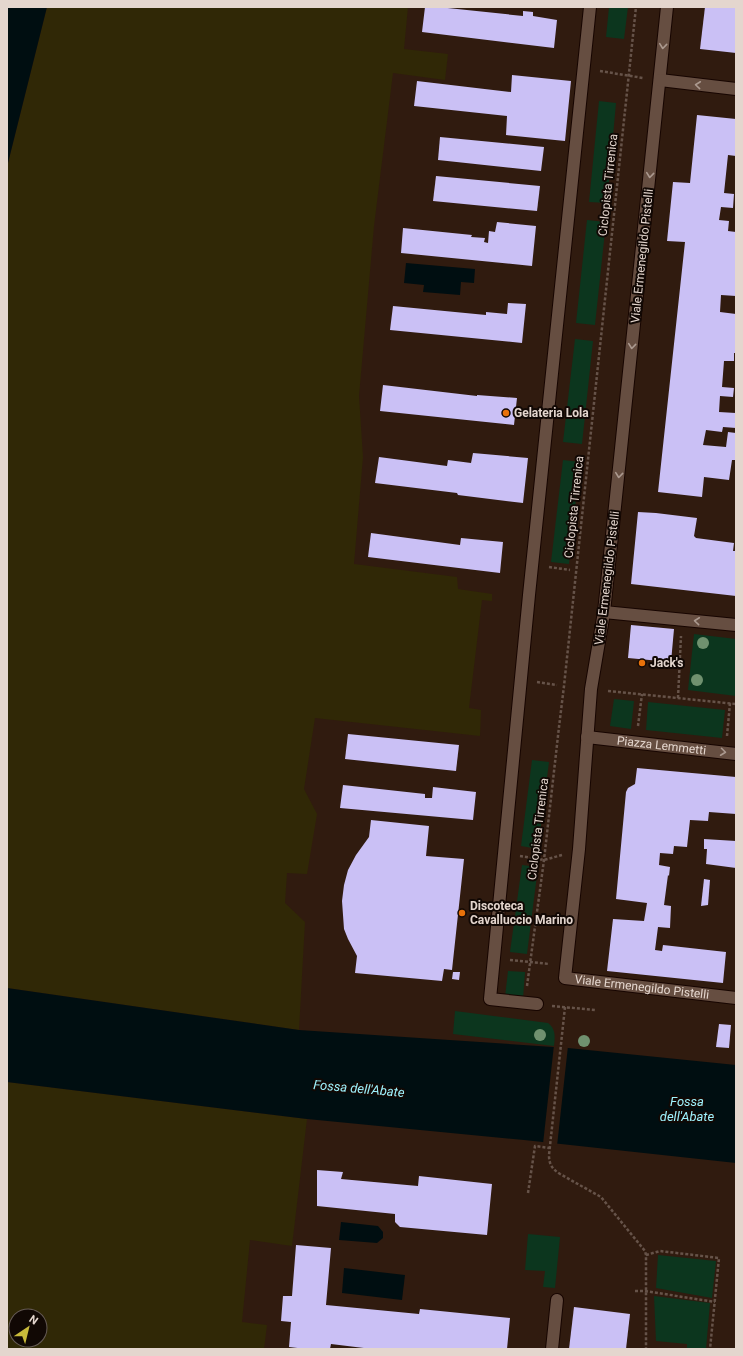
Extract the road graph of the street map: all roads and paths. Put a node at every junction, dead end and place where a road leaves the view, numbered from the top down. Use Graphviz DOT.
graph roads {
  1 [pos="590,7"];
  2 [pos="636,7"];
  3 [pos="667,7"];
  4 [pos="584,68"];
  5 [pos="629,76"];
  6 [pos="660,80"];
  7 [pos="736,89"];
  8 [pos="533,565"];
  9 [pos="570,570"];
  10 [pos="604,612"];
  11 [pos="682,619"];
  12 [pos="736,624"];
  13 [pos="606,690"];
  14 [pos="642,694"];
  15 [pos="678,698"];
  16 [pos="730,703"];
  17 [pos="736,704"];
  18 [pos="638,733"];
  19 [pos="587,737"];
  20 [pos="726,743"];
  21 [pos="736,754"];
  22 [pos="579,850"];
  23 [pos="504,853"];
  24 [pos="544,860"];
  25 [pos="494,959"];
  26 [pos="530,962"];
  27 [pos="566,966"];
  28 [pos="736,998"];
  29 [pos="537,1004"];
  30 [pos="595,1010"];
  31 [pos="550,1147"];
  32 [pos="528,1193"];
  33 [pos="621,1220"];
  34 [pos="617,1223"];
  35 [pos="646,1255"];
  36 [pos="635,1291"];
  37 [pos="645,1291"];
  38 [pos="556,1300"];
  39 [pos="715,1302"];
  40 [pos="552,1349"];
  41 [pos="646,1349"];
  42 [pos="710,1349"];
  1 -- 4 [label="street"];
  2 -- 5 [label="path, Ciclopista Tirrenica"];
  3 -- 6 [label="street, Viale Ermenegildo Pistelli, one-way"];
  4 -- 5 [label="path"];
  4 -- 8 [label="street"];
  5 -- 6 [label="path"];
  5 -- 24 [label="path, Ciclopista Tirrenica"];
  7 -- 6 [label="street, one-way"];
  6 -- 10 [label="street, Viale Ermenegildo Pistelli, one-way"];
  8 -- 9 [label="path"];
  8 -- 23 [label="street"];
  10 -- 11 [label="street"];
  10 -- 19 [label="street, Viale Ermenegildo Pistelli"];
  12 -- 11 [label="street, one-way"];
  11 -- 15 [label="path"];
  13 -- 14 [label="path"];
  14 -- 15 [label="path"];
  14 -- 18 [label="path"];
  15 -- 16 [label="path"];
  16 -- 17 [label="path"];
  16 -- 20 [label="path"];
  19 -- 21 [label="street, Piazza Lemmetti, one-way"];
  19 -- 22 [label="street, Viale Ermenegildo Pistelli"];
  22 -- 24 [label="path"];
  22 -- 27 [label="street, Viale Ermenegildo Pistelli"];
  23 -- 24 [label="path"];
  23 -- 25 [label="street"];
  24 -- 26 [label="path, Ciclopista Tirrenica"];
  25 -- 26 [label="path"];
  25 -- 29 [label="street"];
  26 -- 27 [label="path"];
  26 -- 29 [label="path, Ciclopista Tirrenica"];
  27 -- 28 [label="street, Viale Ermenegildo Pistelli"];
  30 -- 31 [label="path"];
  31 -- 32 [label="path"];
  31 -- 33 [label="path"];
  33 -- 34 [label="path"];
  33 -- 35 [label="path"];
  35 -- 37 [label="path"];
  35 -- 39 [label="path"];
  36 -- 37 [label="path"];
  37 -- 39 [label="path"];
  37 -- 41 [label="path"];
  38 -- 40 [label="street"];
  39 -- 42 [label="path"];
}
